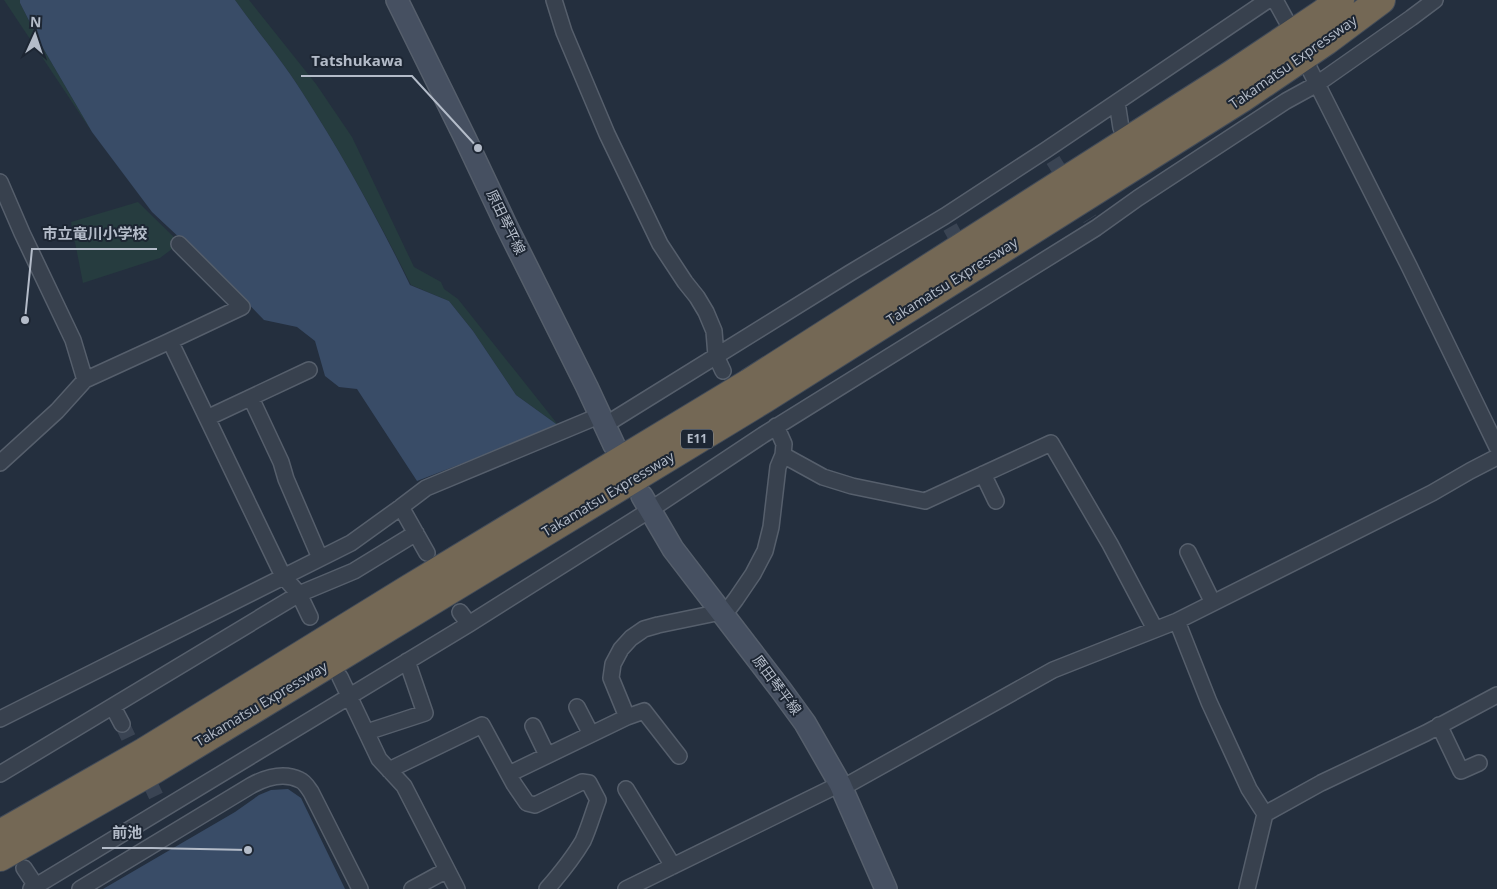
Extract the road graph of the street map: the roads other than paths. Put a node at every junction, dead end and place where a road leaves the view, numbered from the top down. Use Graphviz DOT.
graph roads {
  1 [pos="397,0"];
  2 [pos="554,0"];
  3 [pos="1268,0"];
  4 [pos="1275,0"];
  5 [pos="1340,0"];
  6 [pos="1381,0"];
  7 [pos="1435,0"];
  8 [pos="1286,20"];
  9 [pos="1308,66"];
  10 [pos="1317,84"];
  11 [pos="1117,102"];
  12 [pos="1121,128"];
  13 [pos="0,182"];
  14 [pos="1128,182"];
  15 [pos="1138,198"];
  16 [pos="179,244"];
  17 [pos="979,279"];
  18 [pos="989,294"];
  19 [pos="170,341"];
  20 [pos="716,356"];
  21 [pos="309,370"];
  22 [pos="724,371"];
  23 [pos="85,380"];
  24 [pos="250,398"];
  25 [pos="207,418"];
  26 [pos="754,419"];
  27 [pos="603,420"];
  28 [pos="770,430"];
  29 [pos="614,445"];
  30 [pos="1497,447"];
  31 [pos="783,456"];
  32 [pos="1497,457"];
  33 [pos="0,463"];
  34 [pos="983,474"];
  35 [pos="996,501"];
  36 [pos="646,503"];
  37 [pos="401,507"];
  38 [pos="416,533"];
  39 [pos="1188,552"];
  40 [pos="427,553"];
  41 [pos="320,558"];
  42 [pos="283,576"];
  43 [pos="299,594"];
  44 [pos="1213,603"];
  45 [pos="460,612"];
  46 [pos="721,612"];
  47 [pos="310,617"];
  48 [pos="1177,621"];
  49 [pos="469,624"];
  50 [pos="1155,629"];
  51 [pos="407,661"];
  52 [pos="340,677"];
  53 [pos="350,695"];
  54 [pos="1497,695"];
  55 [pos="114,707"];
  56 [pos="578,707"];
  57 [pos="627,717"];
  58 [pos="0,719"];
  59 [pos="122,724"];
  60 [pos="533,726"];
  61 [pos="1439,726"];
  62 [pos="367,732"];
  63 [pos="592,734"];
  64 [pos="548,756"];
  65 [pos="679,756"];
  66 [pos="1479,763"];
  67 [pos="389,770"];
  68 [pos="0,774"];
  69 [pos="509,774"];
  70 [pos="841,786"];
  71 [pos="626,789"];
  72 [pos="1265,814"];
  73 [pos="0,834"];
  74 [pos="12,862"];
  75 [pos="673,866"];
  76 [pos="447,870"];
  77 [pos="33,888"];
  78 [pos="80,889"];
  79 [pos="360,889"];
  80 [pos="412,889"];
  81 [pos="457,889"];
  82 [pos="547,889"];
  83 [pos="626,889"];
  84 [pos="886,889"];
  85 [pos="1247,889"];
  1 -- 27 [label="main road, 原田琴平線"];
  2 -- 20 [label="street"];
  3 -- 11 [label="street"];
  4 -- 8 [label="street"];
  5 -- 73 [label="highway, Takamatsu Expressway / E11"];
  6 -- 74 [label="highway, Takamatsu Expressway / E11"];
  7 -- 10 [label="street"];
  9 -- 10 [label="street"];
  10 -- 15 [label="street"];
  10 -- 30 [label="street"];
  11 -- 12 [label="street"];
  11 -- 20 [label="street"];
  13 -- 23 [label="street"];
  14 -- 15 [label="street"];
  15 -- 18 [label="street"];
  16 -- 19 [label="street"];
  17 -- 18 [label="street"];
  18 -- 28 [label="street"];
  19 -- 23 [label="street"];
  19 -- 25 [label="street"];
  20 -- 22 [label="street"];
  20 -- 27 [label="street"];
  21 -- 24 [label="street"];
  23 -- 33 [label="street"];
  24 -- 25 [label="street"];
  24 -- 41 [label="street"];
  25 -- 42 [label="street"];
  26 -- 28 [label="street"];
  27 -- 29 [label="main road, 原田琴平線"];
  27 -- 37 [label="street"];
  28 -- 31 [label="street"];
  28 -- 36 [label="street"];
  31 -- 34 [label="street"];
  31 -- 46 [label="street"];
  32 -- 44 [label="street"];
  34 -- 35 [label="street"];
  34 -- 50 [label="street"];
  36 -- 46 [label="main road, 原田琴平線"];
  36 -- 49 [label="street"];
  37 -- 38 [label="street"];
  37 -- 41 [label="street"];
  38 -- 40 [label="street"];
  38 -- 43 [label="street"];
  39 -- 44 [label="street"];
  41 -- 42 [label="street"];
  42 -- 43 [label="street"];
  42 -- 58 [label="street"];
  43 -- 47 [label="street"];
  43 -- 55 [label="street"];
  44 -- 48 [label="street"];
  45 -- 49 [label="street"];
  46 -- 57 [label="street"];
  46 -- 70 [label="main road, 原田琴平線"];
  48 -- 50 [label="street"];
  48 -- 72 [label="street"];
  49 -- 51 [label="street"];
  50 -- 70 [label="street"];
  51 -- 53 [label="street"];
  51 -- 62 [label="street"];
  52 -- 53 [label="street"];
  53 -- 62 [label="street"];
  53 -- 77 [label="street"];
  54 -- 61 [label="street"];
  55 -- 59 [label="street"];
  55 -- 68 [label="street"];
  56 -- 63 [label="street"];
  57 -- 63 [label="street"];
  57 -- 65 [label="street"];
  60 -- 64 [label="street"];
  61 -- 66 [label="street"];
  61 -- 72 [label="street"];
  62 -- 67 [label="street"];
  63 -- 64 [label="street"];
  64 -- 69 [label="street"];
  67 -- 69 [label="street"];
  67 -- 76 [label="street"];
  69 -- 82 [label="street"];
  70 -- 75 [label="street"];
  70 -- 84 [label="main road, 原田琴平線"];
  71 -- 75 [label="street"];
  72 -- 85 [label="street"];
  74 -- 77 [label="street"];
  75 -- 83 [label="street"];
  76 -- 80 [label="street"];
  76 -- 81 [label="street"];
  78 -- 79 [label="street"];
}
